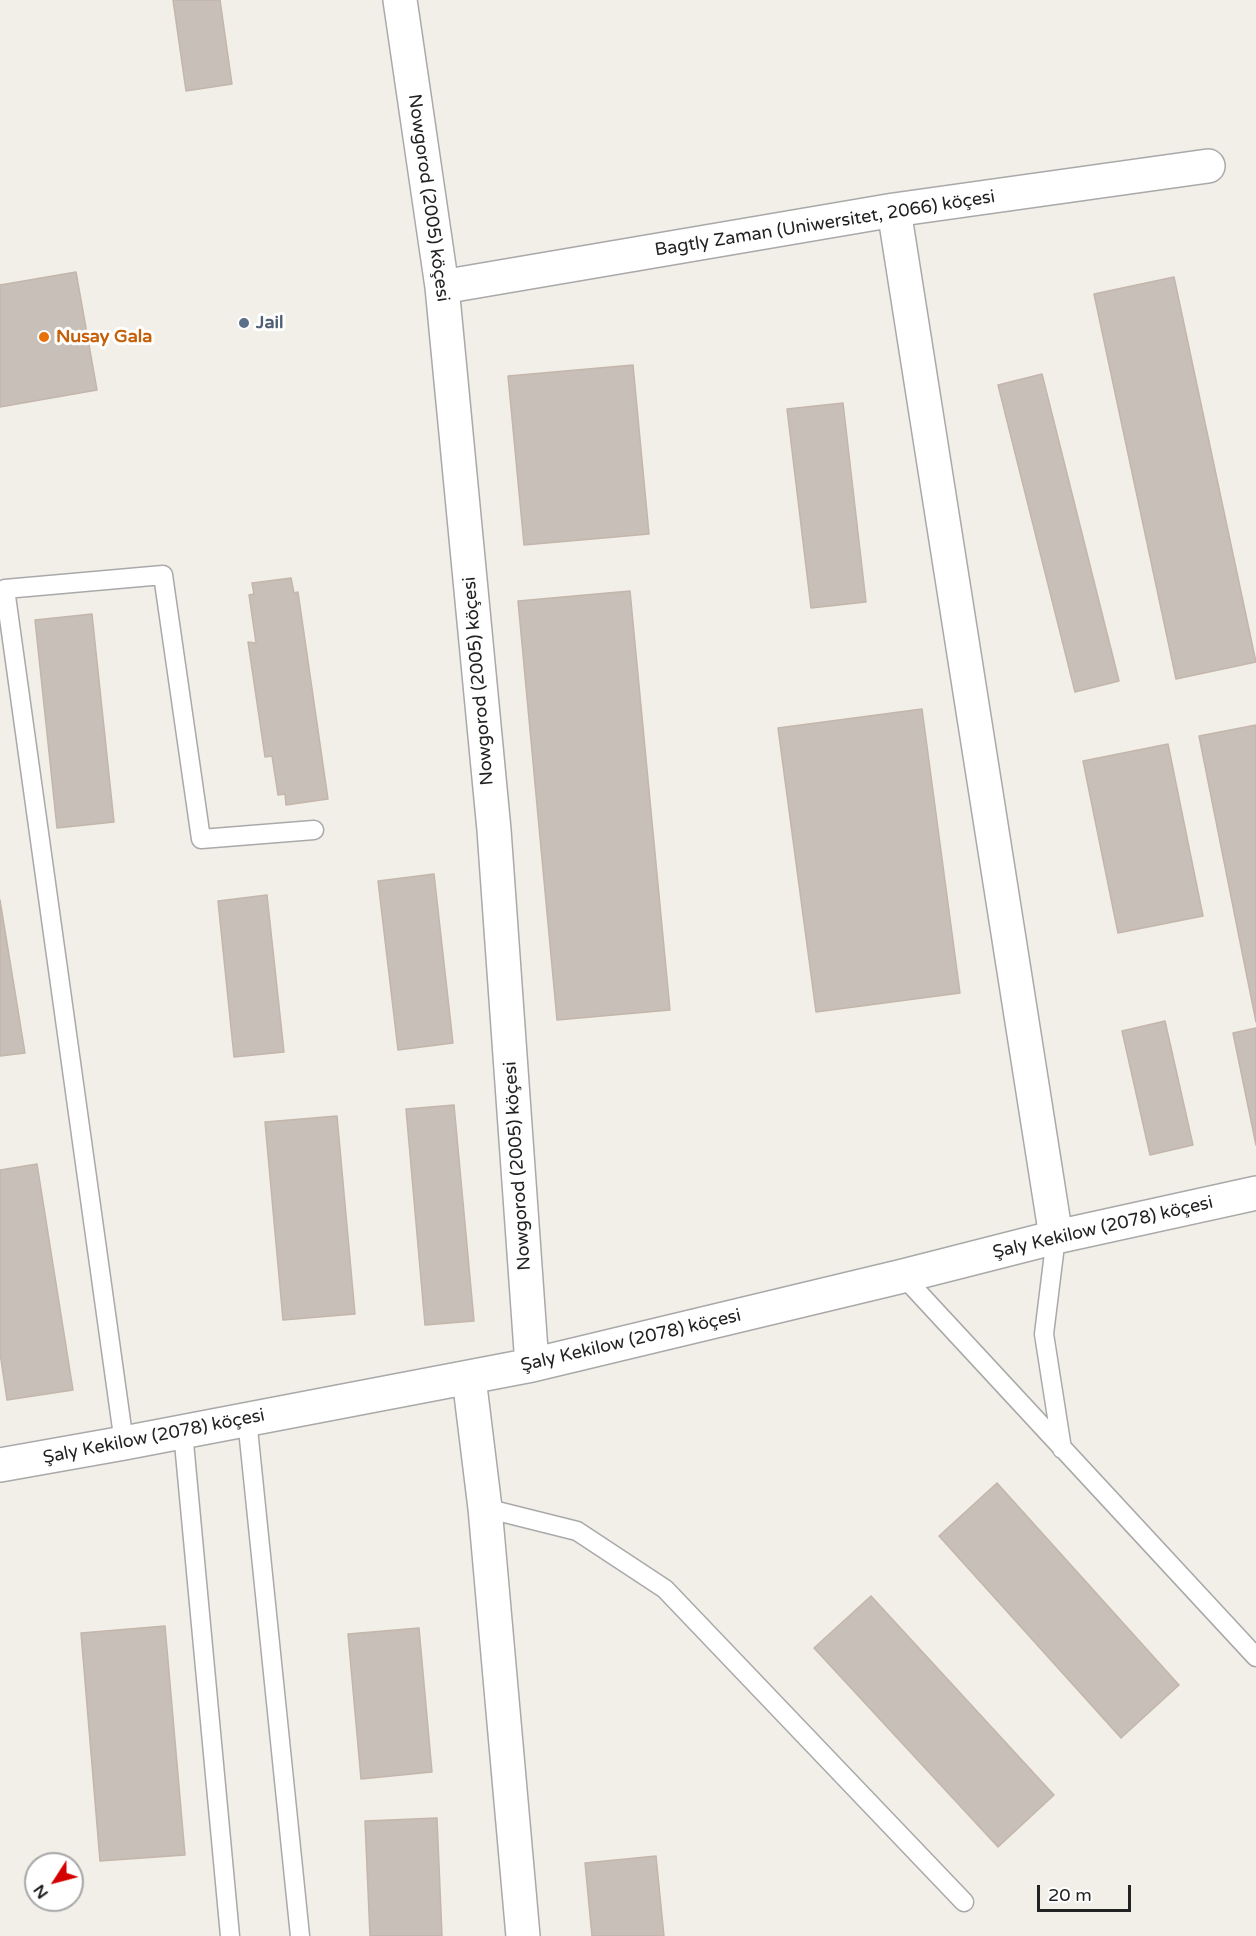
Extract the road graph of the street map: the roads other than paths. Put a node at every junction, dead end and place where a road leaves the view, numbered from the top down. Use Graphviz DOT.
graph roads {
  1 [pos="400,0"];
  2 [pos="1208,166"];
  3 [pos="894,210"];
  4 [pos="442,287"];
  5 [pos="314,830"];
  6 [pos="1256,1193"];
  7 [pos="1056,1237"];
  8 [pos="903,1276"];
  9 [pos="532,1365"];
  10 [pos="469,1378"];
  11 [pos="247,1419"];
  12 [pos="183,1432"];
  13 [pos="124,1443"];
  14 [pos="1062,1449"];
  15 [pos="0,1465"];
  16 [pos="485,1508"];
  17 [pos="1256,1657"];
  18 [pos="964,1902"];
  19 [pos="230,1936"];
  20 [pos="300,1936"];
  21 [pos="523,1936"];
  1 -- 4 [label="street, Nowgorod (2005) köçesi"];
  2 -- 3 [label="street, Bagtly Zaman (Uniwersitet, 2066) köçesi"];
  3 -- 4 [label="street, Bagtly Zaman (Uniwersitet, 2066) köçesi"];
  3 -- 7 [label="street"];
  4 -- 9 [label="street, Nowgorod (2005) köçesi"];
  5 -- 13 [label="lane"];
  6 -- 7 [label="street, Şaly Kekilow (2078) köçesi"];
  7 -- 8 [label="street, Şaly Kekilow (2078) köçesi"];
  7 -- 14 [label="lane"];
  8 -- 9 [label="street, Şaly Kekilow (2078) köçesi"];
  8 -- 14 [label="lane"];
  9 -- 10 [label="street, Şaly Kekilow (2078) köçesi"];
  10 -- 11 [label="street, Şaly Kekilow (2078) köçesi"];
  10 -- 16 [label="street"];
  11 -- 12 [label="street, Şaly Kekilow (2078) köçesi"];
  11 -- 20 [label="lane"];
  12 -- 13 [label="street, Şaly Kekilow (2078) köçesi"];
  12 -- 19 [label="lane"];
  13 -- 15 [label="street, Şaly Kekilow (2078) köçesi"];
  14 -- 17 [label="lane"];
  16 -- 18 [label="lane"];
  16 -- 21 [label="street"];
}
